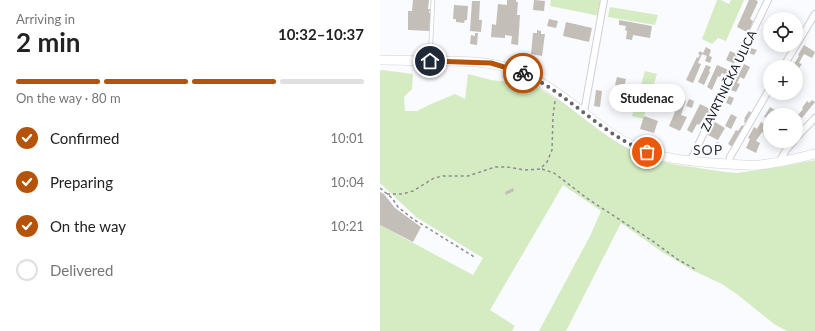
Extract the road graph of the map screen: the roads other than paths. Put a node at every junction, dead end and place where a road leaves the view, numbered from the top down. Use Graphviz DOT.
graph roads {
  1 [pos="433,0"];
  2 [pos="604,0"];
  3 [pos="768,0"];
  4 [pos="815,14"];
  5 [pos="380,60"];
  6 [pos="787,60"];
  7 [pos="430,61"];
  8 [pos="763,100"];
  9 [pos="584,112"];
  10 [pos="815,118"];
  11 [pos="803,131"];
  12 [pos="788,148"];
  13 [pos="815,154"];
  14 [pos="780,161"];
  15 [pos="690,162"];
  16 [pos="729,164"];
  1 -- 7 [label="lane"];
  2 -- 9 [label="street"];
  3 -- 15 [label="street, ZAVRTNIČKA ULICA"];
  4 -- 6 [label="street"];
  5 -- 7 [label="main road"];
  7 -- 9 [label="main road"];
  8 -- 16 [label="street"];
  9 -- 15 [label="main road"];
  10 -- 11 [label="street"];
  12 -- 14 [label="street"];
  13 -- 14 [label="main road"];
  14 -- 16 [label="main road"];
  15 -- 16 [label="main road"];
}
